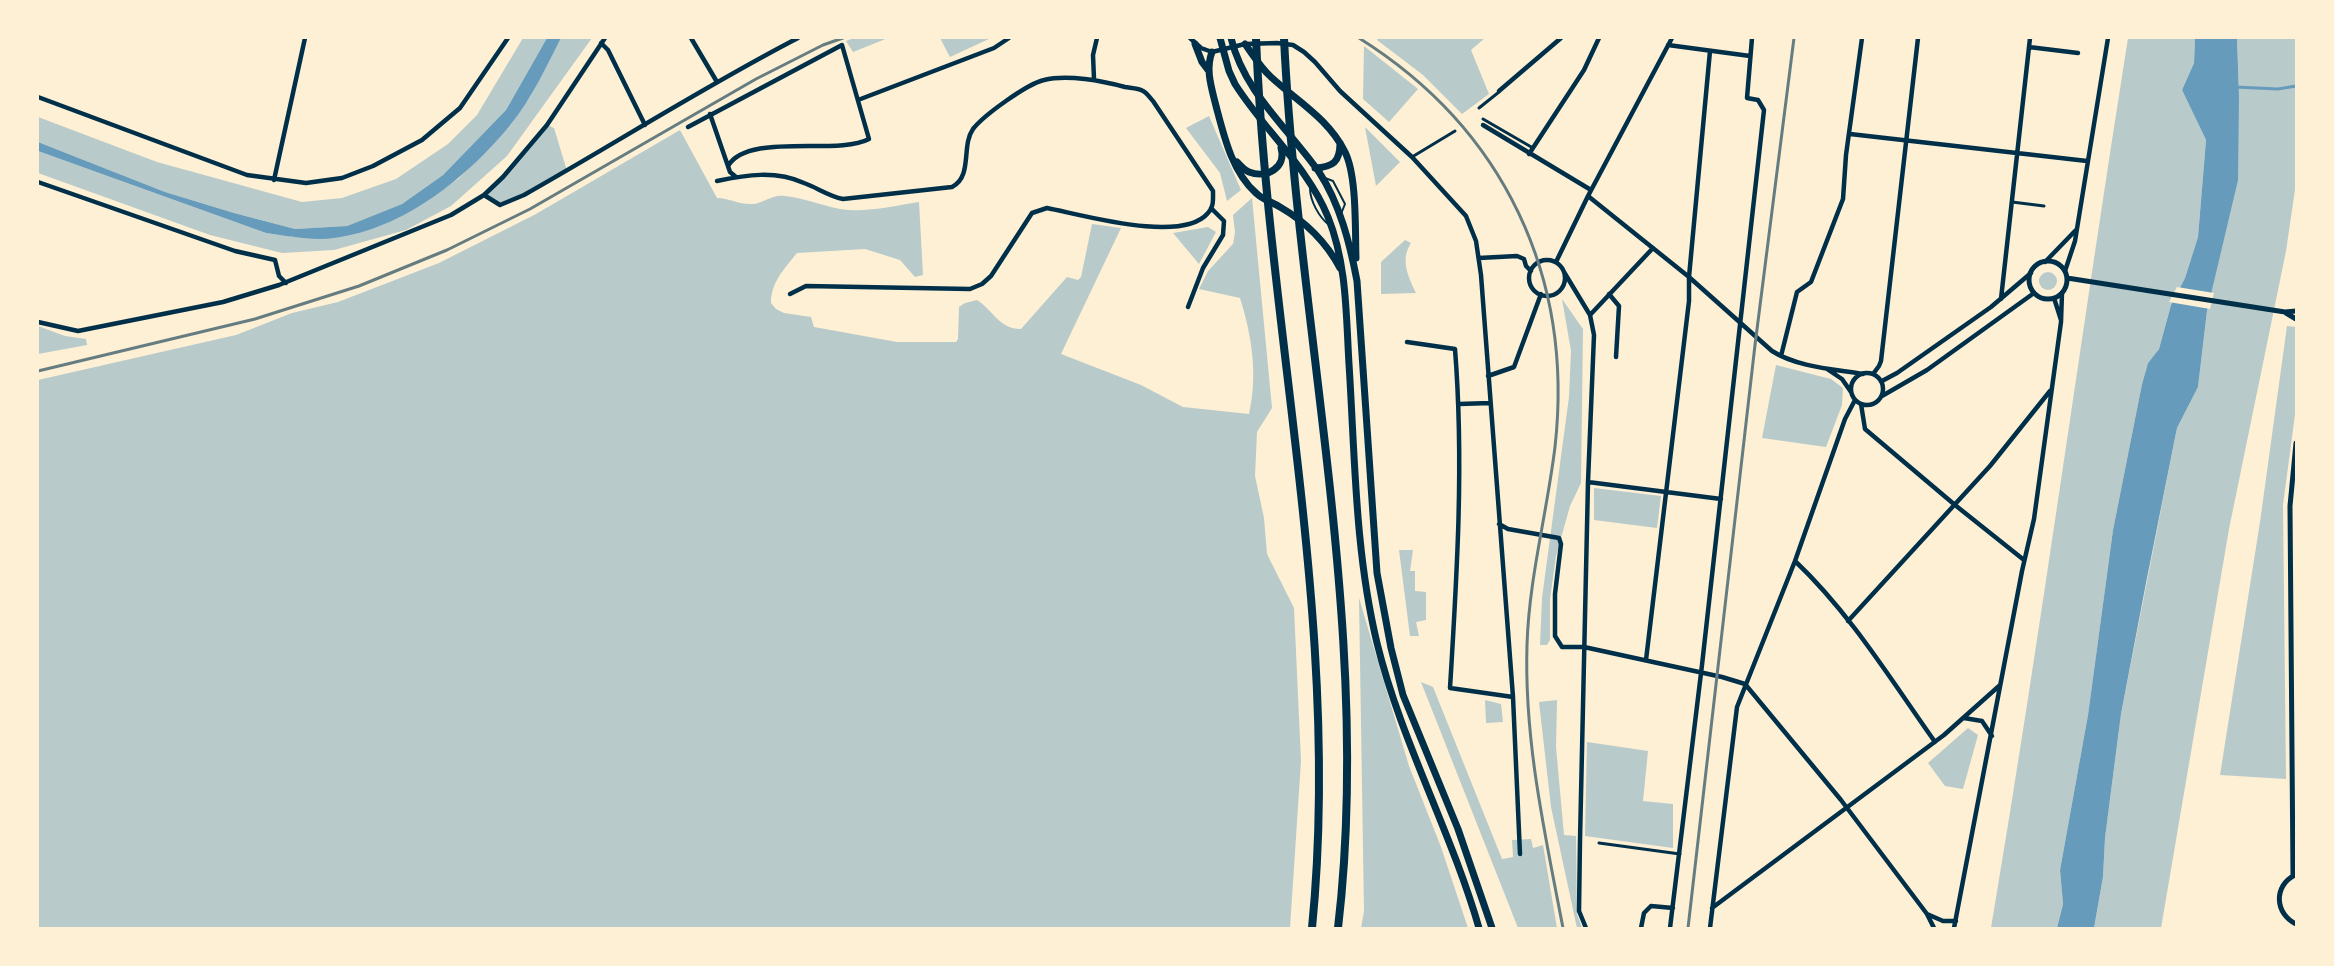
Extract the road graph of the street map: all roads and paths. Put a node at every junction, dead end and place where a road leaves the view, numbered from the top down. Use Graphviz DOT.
graph roads {
  1 [pos="305,38"];
  2 [pos="508,38"];
  3 [pos="605,38"];
  4 [pos="691,38"];
  5 [pos="798,38"];
  6 [pos="1009,38"];
  7 [pos="1097,38"];
  8 [pos="1220,38"];
  9 [pos="1231,38"];
  10 [pos="1284,38"];
  11 [pos="1561,38"];
  12 [pos="1599,38"];
  13 [pos="1672,38"];
  14 [pos="1752,38"];
  15 [pos="1862,38"];
  16 [pos="1918,38"];
  17 [pos="2030,38"];
  18 [pos="2108,38"];
  19 [pos="1193,41"];
  20 [pos="1256,41"];
  21 [pos="602,43"];
  22 [pos="1245,44"];
  23 [pos="1668,45"];
  24 [pos="2029,47"];
  25 [pos="1710,51"];
  26 [pos="1212,52"];
  27 [pos="2078,53"];
  28 [pos="1253,55"];
  29 [pos="1750,56"];
  30 [pos="1208,70"];
  31 [pos="1094,79"];
  32 [pos="717,82"];
  33 [pos="1499,91"];
  34 [pos="38,97"];
  35 [pos="858,100"];
  36 [pos="1479,108"];
  37 [pos="710,114"];
  38 [pos="1483,119"];
  39 [pos="645,125"];
  40 [pos="1484,125"];
  41 [pos="688,127"];
  42 [pos="1455,131"];
  43 [pos="1850,134"];
  44 [pos="1906,141"];
  45 [pos="1340,143"];
  46 [pos="1280,144"];
  47 [pos="1533,148"];
  48 [pos="2018,152"];
  49 [pos="1529,154"];
  50 [pos="1412,157"];
  51 [pos="1233,158"];
  52 [pos="2087,161"];
  53 [pos="728,166"];
  54 [pos="1315,168"];
  55 [pos="736,177"];
  56 [pos="274,180"];
  57 [pos="717,181"];
  58 [pos="38,182"];
  59 [pos="1591,190"];
  60 [pos="484,195"];
  61 [pos="1588,196"];
  62 [pos="2012,202"];
  63 [pos="2044,206"];
  64 [pos="1211,208"];
  65 [pos="2076,230"];
  66 [pos="1653,248"];
  67 [pos="1479,258"];
  68 [pos="1556,262"];
  69 [pos="2045,262"];
  70 [pos="1531,271"];
  71 [pos="1564,272"];
  72 [pos="1343,273"];
  73 [pos="2031,273"];
  74 [pos="2066,275"];
  75 [pos="1689,277"];
  76 [pos="1357,281"];
  77 [pos="285,283"];
  78 [pos="2034,293"];
  79 [pos="2062,293"];
  80 [pos="790,294"];
  81 [pos="1541,294"];
  82 [pos="1609,294"];
  83 [pos="2054,298"];
  84 [pos="2001,299"];
  85 [pos="1188,307"];
  86 [pos="2296,311"];
  87 [pos="2285,312"];
  88 [pos="1590,315"];
  89 [pos="2296,319"];
  90 [pos="38,322"];
  91 [pos="1741,322"];
  92 [pos="2061,322"];
  93 [pos="1407,342"];
  94 [pos="1781,356"];
  95 [pos="1616,357"];
  96 [pos="1825,368"];
  97 [pos="1863,374"];
  98 [pos="1873,374"];
  99 [pos="1488,376"];
  100 [pos="1882,381"];
  101 [pos="2051,390"];
  102 [pos="1852,394"];
  103 [pos="1882,396"];
  104 [pos="1855,400"];
  105 [pos="1490,403"];
  106 [pos="1459,404"];
  107 [pos="1861,404"];
  108 [pos="2296,444"];
  109 [pos="1588,482"];
  110 [pos="1665,492"];
  111 [pos="1721,499"];
  112 [pos="1955,505"];
  113 [pos="1499,524"];
  114 [pos="2024,560"];
  115 [pos="1795,561"];
  116 [pos="1848,621"];
  117 [pos="1584,647"];
  118 [pos="1646,660"];
  119 [pos="1701,674"];
  120 [pos="1745,684"];
  121 [pos="2000,686"];
  122 [pos="1513,697"];
  123 [pos="1964,718"];
  124 [pos="1992,736"];
  125 [pos="1935,742"];
  126 [pos="1847,809"];
  127 [pos="2293,837"];
  128 [pos="1599,843"];
  129 [pos="2296,844"];
  130 [pos="1520,854"];
  131 [pos="1680,854"];
  132 [pos="2295,875"];
  133 [pos="1673,908"];
  134 [pos="1712,908"];
  135 [pos="1927,914"];
  136 [pos="2289,920"];
  137 [pos="1956,921"];
  138 [pos="2296,924"];
  139 [pos="1312,928"];
  140 [pos="1338,928"];
  141 [pos="1479,928"];
  142 [pos="1492,928"];
  143 [pos="1586,928"];
  144 [pos="1641,928"];
  145 [pos="1670,928"];
  146 [pos="1710,928"];
  147 [pos="1934,928"];
  148 [pos="1954,928"];
  149 [pos="2294,928"];
  1 -- 56 [label="street"];
  2 -- 56 [label="street"];
  3 -- 21 [label="street"];
  4 -- 32 [label="street"];
  5 -- 32 [label="street"];
  6 -- 35 [label="street"];
  7 -- 31 [label="street"];
  8 -- 46 [label="highway"];
  9 -- 54 [label="highway"];
  10 -- 140 [label="highway"];
  11 -- 33 [label="street"];
  12 -- 47 [label="street"];
  13 -- 23 [label="street"];
  14 -- 29 [label="street"];
  15 -- 43 [label="street"];
  16 -- 44 [label="street"];
  17 -- 24 [label="street"];
  18 -- 52 [label="street"];
  19 -- 26 [label="street"];
  19 -- 30 [label="highway"];
  20 -- 22 [label="street"];
  20 -- 28 [label="highway"];
  20 -- 50 [label="street"];
  20 -- 139 [label="highway"];
  21 -- 39 [label="street"];
  21 -- 60 [label="street"];
  22 -- 26 [label="street"];
  22 -- 28 [label="highway"];
  23 -- 25 [label="street"];
  23 -- 59 [label="street"];
  24 -- 27 [label="street"];
  24 -- 48 [label="street"];
  25 -- 29 [label="street"];
  25 -- 75 [label="street"];
  26 -- 30 [label="highway"];
  28 -- 45 [label="highway"];
  29 -- 91 [label="street"];
  30 -- 51 [label="highway"];
  31 -- 55 [label="street"];
  31 -- 64 [label="street"];
  32 -- 39 [label="street"];
  33 -- 36 [label="street"];
  34 -- 56 [label="street"];
  35 -- 37 [label="street"];
  35 -- 53 [label="street"];
  37 -- 41 [label="street"];
  37 -- 53 [label="street"];
  38 -- 47 [label="street"];
  39 -- 60 [label="street"];
  40 -- 49 [label="street"];
  42 -- 50 [label="street"];
  43 -- 44 [label="street"];
  43 -- 94 [label="street"];
  44 -- 48 [label="street"];
  44 -- 98 [label="street"];
  45 -- 54 [label="highway"];
  45 -- 76 [label="highway"];
  46 -- 51 [label="highway"];
  46 -- 72 [label="highway"];
  47 -- 49 [label="street"];
  48 -- 52 [label="street"];
  48 -- 62 [label="street"];
  49 -- 59 [label="street"];
  50 -- 67 [label="street"];
  51 -- 72 [label="highway"];
  52 -- 65 [label="street"];
  53 -- 55 [label="street"];
  54 -- 76 [label="highway"];
  55 -- 57 [label="street"];
  58 -- 77 [label="street"];
  59 -- 61 [label="street"];
  60 -- 77 [label="street"];
  61 -- 66 [label="street"];
  61 -- 68 [label="street"];
  62 -- 63 [label="street"];
  62 -- 84 [label="street"];
  64 -- 80 [label="street"];
  64 -- 85 [label="street"];
  65 -- 69 [label="street"];
  65 -- 74 [label="street"];
  66 -- 75 [label="street"];
  66 -- 82 [label="street"];
  67 -- 70 [label="street"];
  67 -- 99 [label="street"];
  68 -- 70 [label="street"];
  68 -- 71 [label="street"];
  69 -- 73 [label="street"];
  69 -- 74 [label="street"];
  70 -- 81 [label="street"];
  71 -- 81 [label="street"];
  71 -- 88 [label="street"];
  72 -- 141 [label="highway"];
  73 -- 78 [label="street"];
  73 -- 84 [label="street"];
  74 -- 79 [label="street"];
  74 -- 87 [label="street"];
  75 -- 91 [label="street"];
  75 -- 110 [label="street"];
  76 -- 142 [label="highway"];
  77 -- 90 [label="street"];
  78 -- 83 [label="street"];
  78 -- 103 [label="street"];
  79 -- 83 [label="street"];
  79 -- 92 [label="street"];
  81 -- 99 [label="street"];
  82 -- 88 [label="street"];
  82 -- 95 [label="street"];
  83 -- 92 [label="street"];
  84 -- 100 [label="street"];
  86 -- 87 [label="street"];
  87 -- 89 [label="street"];
  88 -- 109 [label="street"];
  91 -- 94 [label="street"];
  91 -- 111 [label="street"];
  92 -- 101 [label="street"];
  93 -- 106 [label="street"];
  94 -- 96 [label="street"];
  96 -- 97 [label="street"];
  96 -- 102 [label="street"];
  97 -- 98 [label="street"];
  97 -- 102 [label="street"];
  98 -- 100 [label="street"];
  99 -- 105 [label="street"];
  100 -- 103 [label="street"];
  101 -- 112 [label="street"];
  101 -- 114 [label="street"];
  102 -- 104 [label="street"];
  103 -- 107 [label="street"];
  104 -- 107 [label="street"];
  104 -- 115 [label="street"];
  105 -- 106 [label="street"];
  105 -- 113 [label="street"];
  106 -- 122 [label="street"];
  107 -- 112 [label="street"];
  108 -- 127 [label="street"];
  109 -- 110 [label="street"];
  109 -- 117 [label="street"];
  110 -- 111 [label="street"];
  110 -- 118 [label="street"];
  111 -- 119 [label="street"];
  112 -- 114 [label="street"];
  112 -- 116 [label="street"];
  113 -- 117 [label="street"];
  113 -- 122 [label="street"];
  114 -- 121 [label="street"];
  115 -- 116 [label="street"];
  115 -- 120 [label="street"];
  116 -- 125 [label="street"];
  117 -- 118 [label="street"];
  117 -- 143 [label="street"];
  118 -- 119 [label="street"];
  119 -- 120 [label="street"];
  119 -- 131 [label="street"];
  120 -- 126 [label="street"];
  120 -- 134 [label="street"];
  121 -- 123 [label="street"];
  121 -- 124 [label="street"];
  122 -- 130 [label="street"];
  123 -- 124 [label="street"];
  123 -- 125 [label="street"];
  124 -- 137 [label="street"];
  125 -- 126 [label="street"];
  126 -- 134 [label="street"];
  126 -- 135 [label="street"];
  127 -- 129 [label="street"];
  127 -- 132 [label="street"];
  128 -- 131 [label="street"];
  131 -- 133 [label="street"];
  132 -- 136 [label="street"];
  133 -- 144 [label="street"];
  133 -- 145 [label="street"];
  134 -- 146 [label="street"];
  135 -- 137 [label="street"];
  135 -- 147 [label="street"];
  136 -- 138 [label="street"];
  136 -- 149 [label="street"];
  137 -- 148 [label="street"];
}
